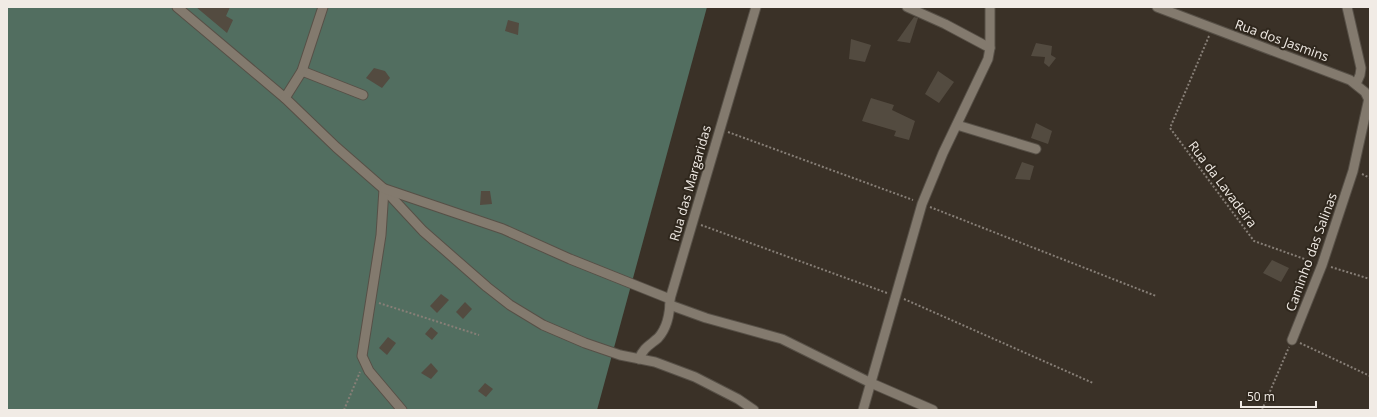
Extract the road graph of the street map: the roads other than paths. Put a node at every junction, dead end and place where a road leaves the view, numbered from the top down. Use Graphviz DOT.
graph roads {
  1 [pos="177,7"];
  2 [pos="323,7"];
  3 [pos="756,7"];
  4 [pos="907,7"];
  5 [pos="990,7"];
  6 [pos="1157,7"];
  7 [pos="1347,7"];
  8 [pos="990,48"];
  9 [pos="302,71"];
  10 [pos="1356,84"];
  11 [pos="363,95"];
  12 [pos="285,98"];
  13 [pos="1369,100"];
  14 [pos="957,125"];
  15 [pos="1036,149"];
  16 [pos="384,189"];
  17 [pos="670,302"];
  18 [pos="1292,340"];
  19 [pos="639,359"];
  20 [pos="870,383"];
  21 [pos="402,410"];
  22 [pos="754,410"];
  23 [pos="863,410"];
  24 [pos="933,410"];
  1 -- 12 [label="street"];
  2 -- 9 [label="street"];
  3 -- 17 [label="street, Rua das Margaridas"];
  4 -- 8 [label="street"];
  5 -- 8 [label="street"];
  6 -- 10 [label="street, Rua dos Jasmins"];
  7 -- 10 [label="street"];
  8 -- 14 [label="street"];
  9 -- 11 [label="street"];
  9 -- 12 [label="street"];
  10 -- 13 [label="street, Rua dos Jasmins"];
  12 -- 16 [label="street"];
  13 -- 18 [label="street, Caminho das Salinas"];
  14 -- 15 [label="street"];
  14 -- 20 [label="street"];
  16 -- 17 [label="street"];
  16 -- 19 [label="street"];
  16 -- 21 [label="street"];
  17 -- 19 [label="street, Rua das Margaridas"];
  17 -- 20 [label="street"];
  19 -- 22 [label="street"];
  20 -- 23 [label="street"];
  20 -- 24 [label="street"];
}
